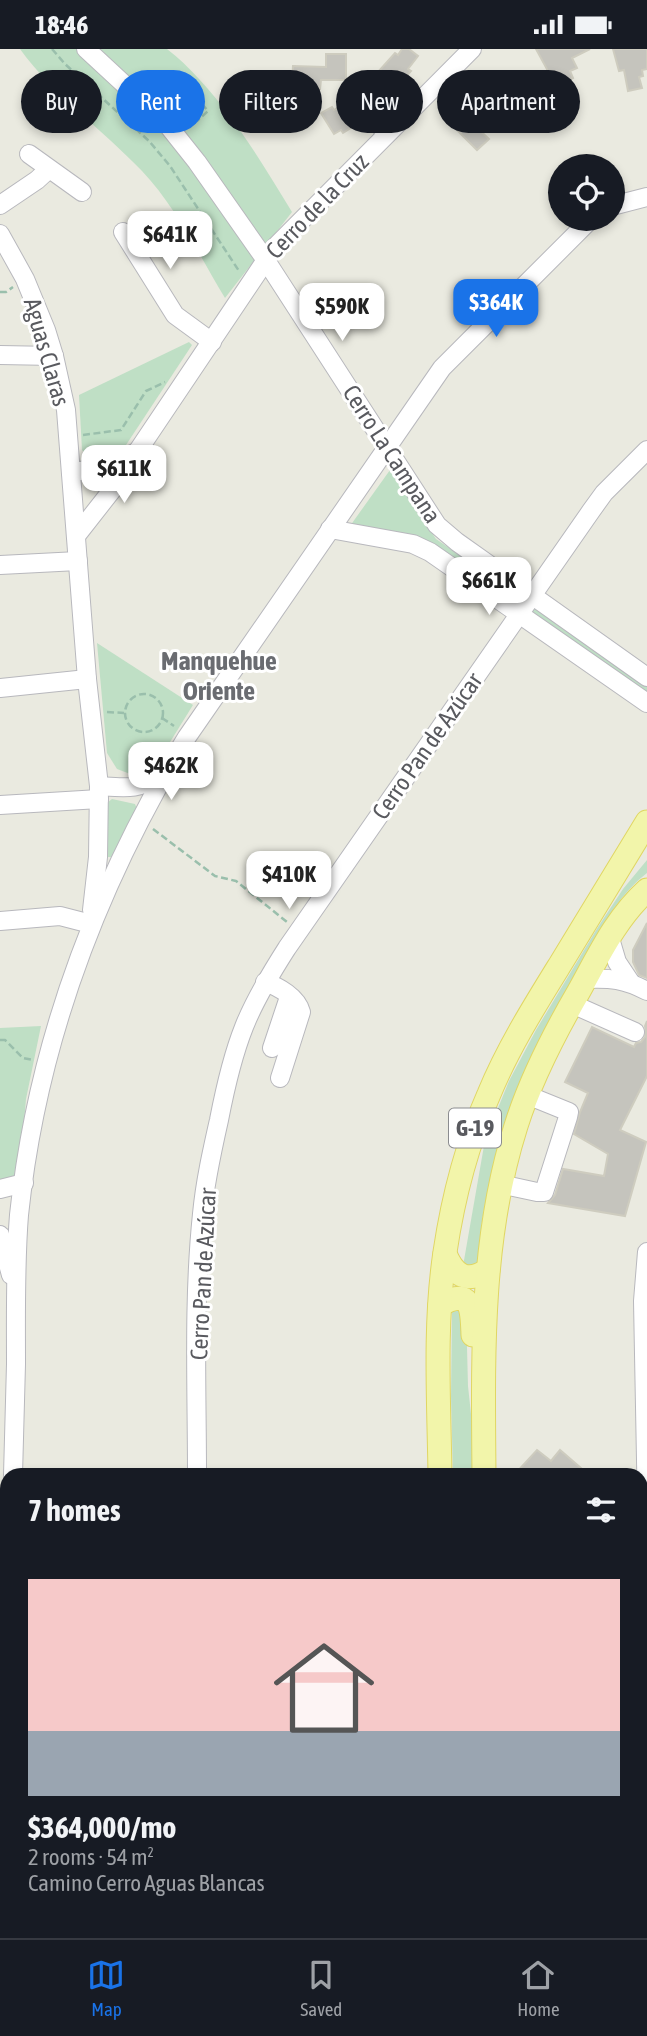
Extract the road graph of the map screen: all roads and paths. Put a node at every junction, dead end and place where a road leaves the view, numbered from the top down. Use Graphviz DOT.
graph roads {
  1 [pos="52,49"];
  2 [pos="86,49"];
  3 [pos="472,49"];
  4 [pos="195,97"];
  5 [pos="423,97"];
  6 [pos="387,133"];
  7 [pos="29,154"];
  8 [pos="48,169"];
  9 [pos="82,192"];
  10 [pos="647,198"];
  11 [pos="625,203"];
  12 [pos="0,205"];
  13 [pos="579,231"];
  14 [pos="124,232"];
  15 [pos="0,234"];
  16 [pos="265,259"];
  17 [pos="248,286"];
  18 [pos="212,342"];
  19 [pos="0,355"];
  20 [pos="54,356"];
  21 [pos="165,382"];
  22 [pos="69,437"];
  23 [pos="387,447"];
  24 [pos="647,450"];
  25 [pos="137,452"];
  26 [pos="71,473"];
  27 [pos="330,530"];
  28 [pos="76,536"];
  29 [pos="78,561"];
  30 [pos="0,565"];
  31 [pos="533,596"];
  32 [pos="519,615"];
  33 [pos="647,677"];
  34 [pos="87,679"];
  35 [pos="0,688"];
  36 [pos="129,701"];
  37 [pos="647,703"];
  38 [pos="163,775"];
  39 [pos="135,788"];
  40 [pos="99,792"];
  41 [pos="0,805"];
  42 [pos="143,816"];
  43 [pos="647,823"];
  44 [pos="98,857"];
  45 [pos="119,863"];
  46 [pos="647,890"];
  47 [pos="0,921"];
  48 [pos="91,924"];
  49 [pos="289,924"];
  50 [pos="609,935"];
  51 [pos="586,979"];
  52 [pos="265,982"];
  53 [pos="639,987"];
  54 [pos="289,997"];
  55 [pos="572,1004"];
  56 [pos="635,1032"];
  57 [pos="0,1040"];
  58 [pos="272,1048"];
  59 [pos="45,1066"];
  60 [pos="280,1078"];
  61 [pos="527,1095"];
  62 [pos="24,1183"];
  63 [pos="500,1184"];
  64 [pos="0,1189"];
  65 [pos="0,1235"];
  66 [pos="647,1252"];
  67 [pos="444,1254"];
  68 [pos="488,1270"];
  69 [pos="15,1289"];
  70 [pos="440,1305"];
  71 [pos="645,1330"];
  72 [pos="483,1408"];
  73 [pos="13,1468"];
  74 [pos="197,1468"];
  75 [pos="440,1468"];
  76 [pos="484,1468"];
  77 [pos="647,1468"];
  1 -- 17 [label="path"];
  2 -- 16 [label="street, Cerro La Campana"];
  3 -- 5 [label="street, Cerro de la Cruz"];
  4 -- 4 [label="path"];
  6 -- 16 [label="street, Cerro de la Cruz"];
  7 -- 8 [label="street"];
  8 -- 9 [label="street"];
  8 -- 12 [label="street"];
  10 -- 11 [label="street"];
  13 -- 23 [label="street"];
  14 -- 18 [label="street"];
  15 -- 20 [label="street, Aguas Claras"];
  16 -- 17 [label="street, Cerro de la Cruz"];
  16 -- 23 [label="street, Cerro La Campana"];
  17 -- 18 [label="street, Cerro de la Cruz"];
  18 -- 25 [label="street, Cerro de la Cruz"];
  19 -- 20 [label="street"];
  20 -- 22 [label="street, Aguas Claras"];
  21 -- 22 [label="path"];
  22 -- 26 [label="street, Aguas Claras"];
  23 -- 27 [label="street"];
  23 -- 31 [label="street, Cerro La Campana"];
  24 -- 31 [label="street, Cerro Pan de Azúcar"];
  25 -- 26 [label="street"];
  25 -- 28 [label="street, Cerro de la Cruz"];
  26 -- 28 [label="street, Aguas Claras"];
  27 -- 32 [label="street, Cerro La Campana"];
  27 -- 38 [label="street"];
  28 -- 29 [label="street, Aguas Claras"];
  29 -- 30 [label="street"];
  29 -- 34 [label="street, Aguas Claras"];
  31 -- 32 [label="street, Cerro Pan de Azúcar"];
  31 -- 33 [label="street, Cerro La Campana"];
  32 -- 37 [label="street, Cerro La Campana"];
  32 -- 52 [label="street, Cerro Pan de Azúcar"];
  34 -- 35 [label="street"];
  34 -- 40 [label="street, Aguas Claras"];
  36 -- 36 [label="path"];
  38 -- 39 [label="street"];
  38 -- 42 [label="street"];
  39 -- 40 [label="street"];
  39 -- 42 [label="street"];
  40 -- 41 [label="street"];
  40 -- 44 [label="street, Aguas Claras"];
  42 -- 45 [label="street"];
  42 -- 49 [label="path"];
  43 -- 67 [label="main road, G-19"];
  44 -- 45 [label="street"];
  44 -- 48 [label="street, Aguas Claras"];
  45 -- 48 [label="street"];
  46 -- 50 [label="main road, G-19"];
  47 -- 48 [label="street"];
  48 -- 59 [label="street"];
  50 -- 51 [label="main road, G-19"];
  50 -- 53 [label="street"];
  51 -- 53 [label="street"];
  51 -- 55 [label="main road, G-19"];
  52 -- 54 [label="street"];
  52 -- 74 [label="street, Cerro Pan de Azúcar"];
  54 -- 58 [label="street"];
  54 -- 60 [label="street"];
  55 -- 56 [label="street"];
  55 -- 61 [label="main road, G-19"];
  57 -- 59 [label="path"];
  59 -- 62 [label="street"];
  61 -- 63 [label="main road, G-19"];
  61 -- 63 [label="street"];
  62 -- 64 [label="street"];
  62 -- 69 [label="street"];
  63 -- 68 [label="main road, G-19"];
  65 -- 69 [label="street"];
  66 -- 71 [label="street"];
  67 -- 68 [label="main road"];
  67 -- 70 [label="main road, G-19"];
  68 -- 72 [label="main road, G-19"];
  69 -- 73 [label="street"];
  70 -- 72 [label="main road"];
  70 -- 75 [label="main road, G-19"];
  71 -- 77 [label="street"];
  72 -- 76 [label="main road, G-19"];
}
